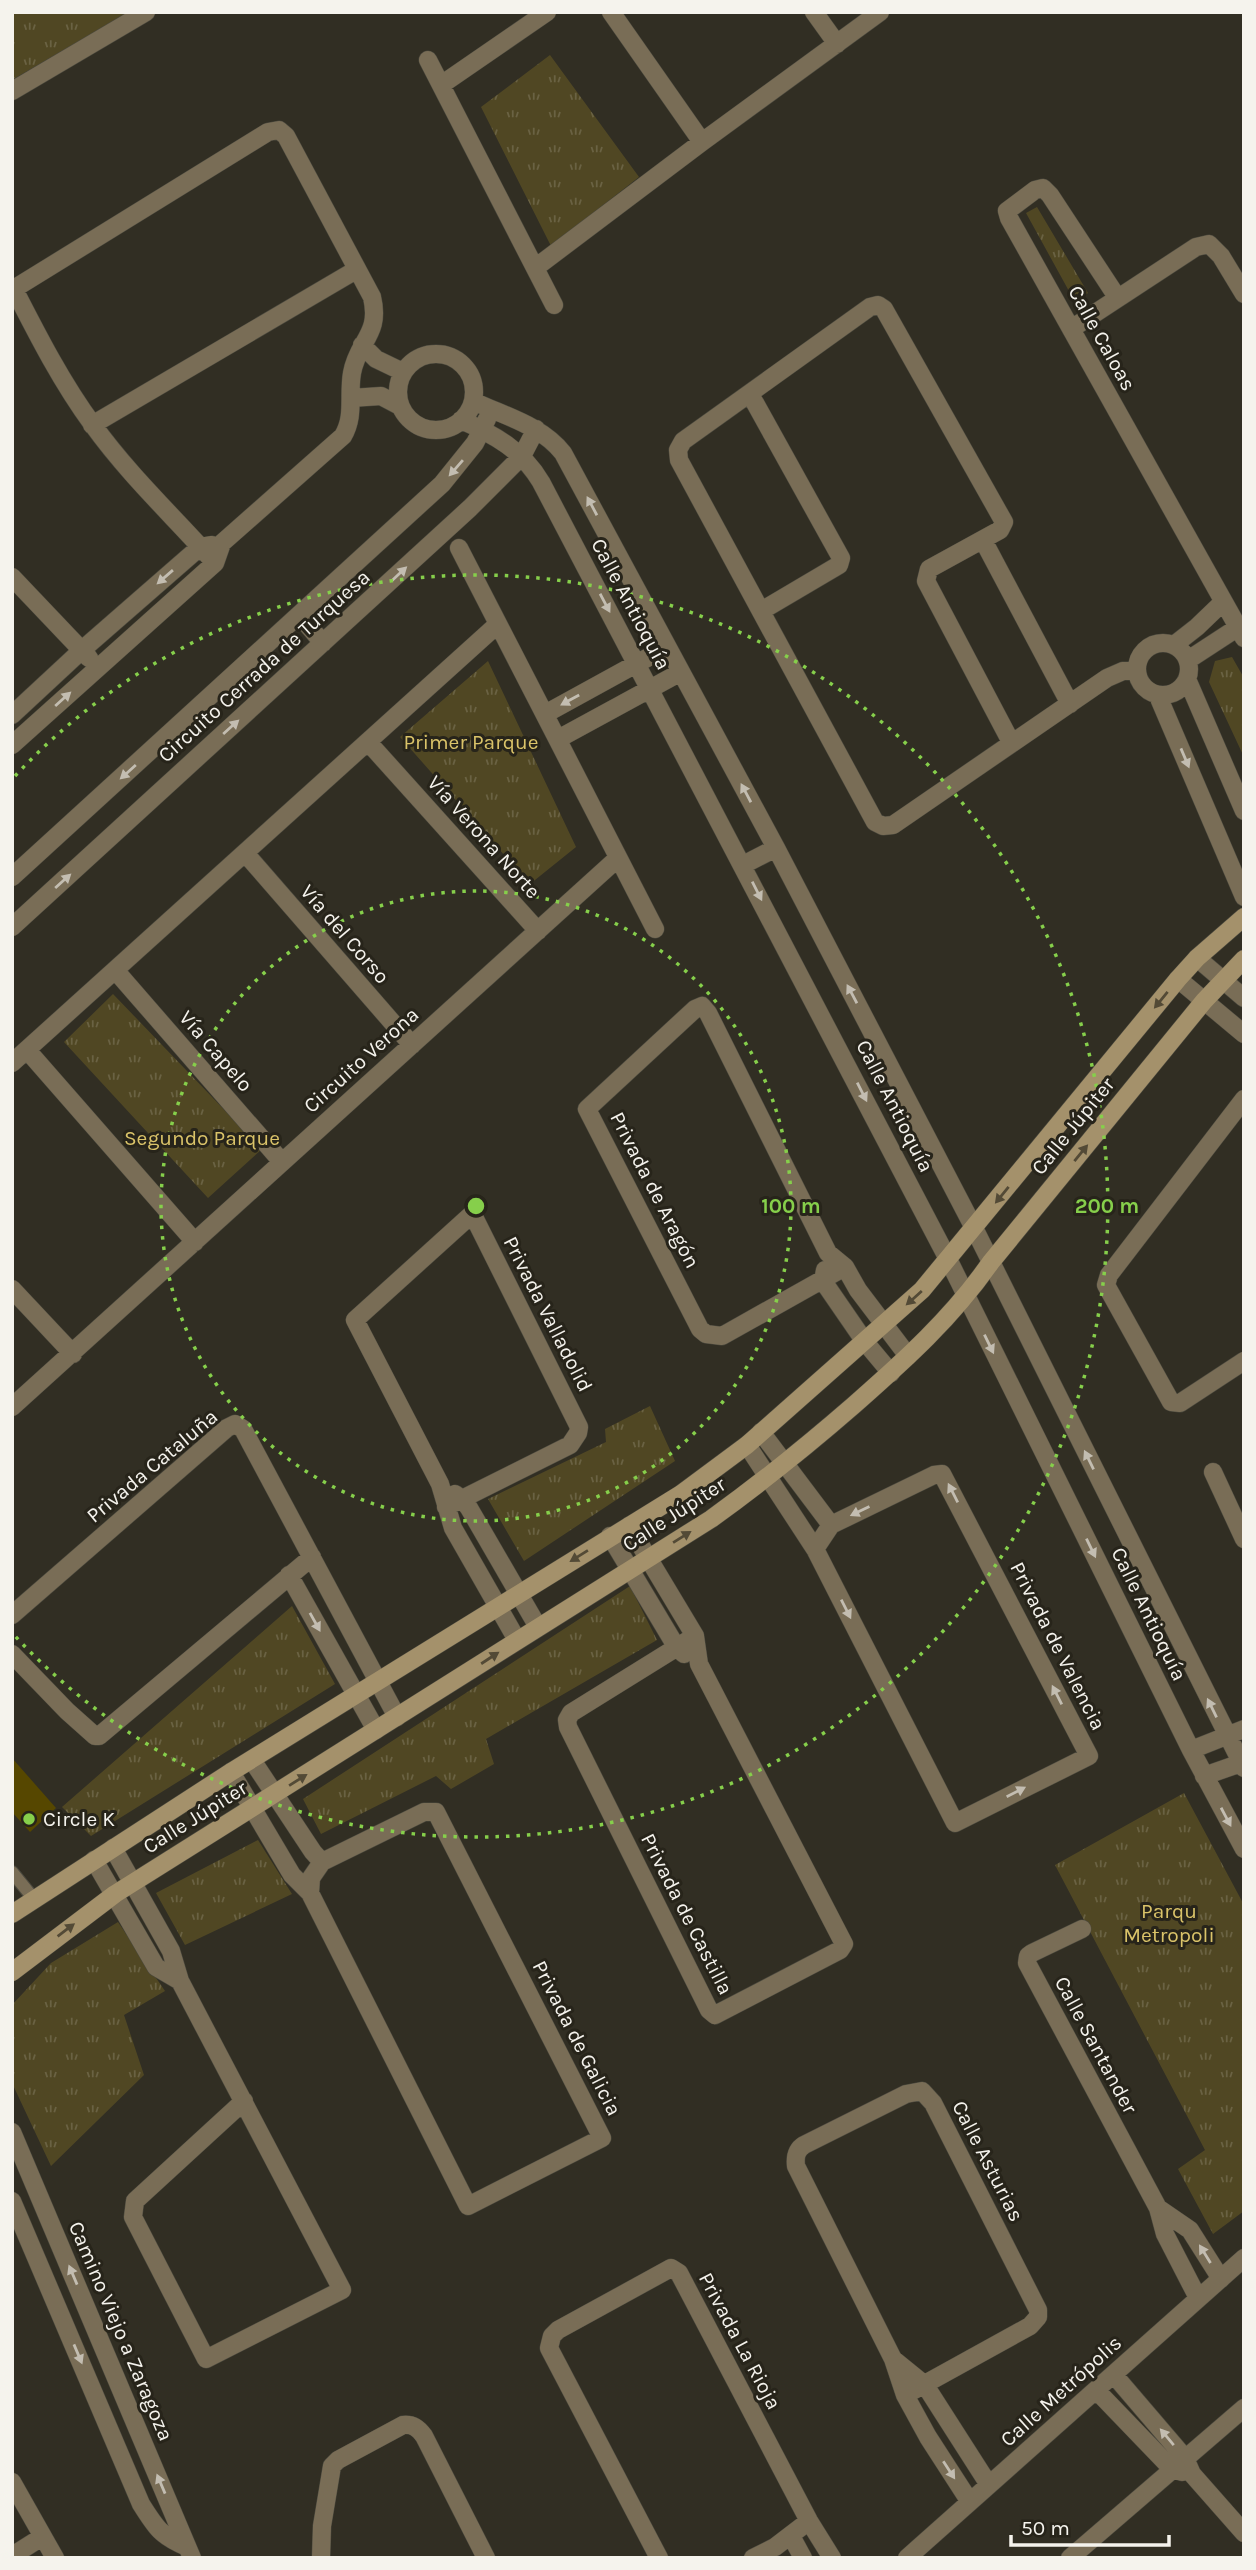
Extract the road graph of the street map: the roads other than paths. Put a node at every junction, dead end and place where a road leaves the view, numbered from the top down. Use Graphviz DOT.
graph roads {
  1 [pos="145,12"];
  2 [pos="547,12"];
  3 [pos="611,12"];
  4 [pos="814,12"];
  5 [pos="880,12"];
  6 [pos="837,44"];
  7 [pos="428,60"];
  8 [pos="441,85"];
  9 [pos="12,91"];
  10 [pos="702,142"];
  11 [pos="535,268"];
  12 [pos="356,270"];
  13 [pos="13,290"];
  14 [pos="1244,294"];
  15 [pos="1117,297"];
  16 [pos="554,305"];
  17 [pos="1071,329"];
  18 [pos="362,345"];
  19 [pos="403,372"];
  20 [pos="750,394"];
  21 [pos="351,398"];
  22 [pos="473,401"];
  23 [pos="400,406"];
  24 [pos="491,410"];
  25 [pos="461,420"];
  26 [pos="92,425"];
  27 [pos="536,429"];
  28 [pos="483,430"];
  29 [pos="522,456"];
  30 [pos="983,540"];
  31 [pos="222,543"];
  32 [pos="200,547"];
  33 [pos="460,548"];
  34 [pos="215,563"];
  35 [pos="12,577"];
  36 [pos="1223,602"];
  37 [pos="761,611"];
  38 [pos="300,616"];
  39 [pos="498,624"];
  40 [pos="1240,633"];
  41 [pos="323,643"];
  42 [pos="1174,645"];
  43 [pos="667,647"];
  44 [pos="82,650"];
  45 [pos="1188,660"];
  46 [pos="636,664"];
  47 [pos="98,667"];
  48 [pos="1136,670"];
  49 [pos="681,672"];
  50 [pos="1187,679"];
  51 [pos="649,688"];
  52 [pos="1158,696"];
  53 [pos="1070,704"];
  54 [pos="545,714"];
  55 [pos="12,715"];
  56 [pos="558,739"];
  57 [pos="368,742"];
  58 [pos="1012,742"];
  59 [pos="12,745"];
  60 [pos="1244,810"];
  61 [pos="776,848"];
  62 [pos="245,853"];
  63 [pos="618,858"];
  64 [pos="743,866"];
  65 [pos="12,877"];
  66 [pos="1244,897"];
  67 [pos="1244,917"];
  68 [pos="12,927"];
  69 [pos="655,929"];
  70 [pos="538,931"];
  71 [pos="1197,958"];
  72 [pos="1244,959"];
  73 [pos="116,970"];
  74 [pos="1178,979"];
  75 [pos="1223,981"];
  76 [pos="1244,998"];
  77 [pos="1205,1001"];
  78 [pos="1244,1034"];
  79 [pos="412,1045"];
  80 [pos="27,1050"];
  81 [pos="12,1063"];
  82 [pos="1244,1099"];
  83 [pos="282,1162"];
  84 [pos="974,1228"];
  85 [pos="195,1242"];
  86 [pos="828,1253"];
  87 [pos="949,1261"];
  88 [pos="991,1262"];
  89 [pos="845,1267"];
  90 [pos="823,1281"];
  91 [pos="12,1289"];
  92 [pos="966,1298"];
  93 [pos="884,1324"];
  94 [pos="865,1342"];
  95 [pos="73,1354"];
  96 [pos="908,1356"];
  97 [pos="1244,1361"];
  98 [pos="891,1373"];
  99 [pos="12,1407"];
  100 [pos="761,1432"];
  101 [pos="747,1445"];
  102 [pos="786,1464"];
  103 [pos="1213,1472"];
  104 [pos="769,1478"];
  105 [pos="440,1485"];
  106 [pos="462,1499"];
  107 [pos="446,1507"];
  108 [pos="831,1525"];
  109 [pos="629,1526"];
  110 [pos="610,1536"];
  111 [pos="1243,1536"];
  112 [pos="815,1549"];
  113 [pos="312,1557"];
  114 [pos="649,1558"];
  115 [pos="630,1570"];
  116 [pos="289,1575"];
  117 [pos="519,1593"];
  118 [pos="497,1606"];
  119 [pos="12,1615"];
  120 [pos="538,1626"];
  121 [pos="695,1636"];
  122 [pos="517,1640"];
  123 [pos="677,1648"];
  124 [pos="12,1654"];
  125 [pos="699,1664"];
  126 [pos="378,1681"];
  127 [pos="356,1694"];
  128 [pos="397,1717"];
  129 [pos="1244,1729"];
  130 [pos="376,1730"];
  131 [pos="1226,1736"];
  132 [pos="1191,1750"];
  133 [pos="251,1760"];
  134 [pos="1243,1765"];
  135 [pos="231,1772"];
  136 [pos="1204,1776"];
  137 [pos="274,1794"];
  138 [pos="253,1808"];
  139 [pos="113,1848"];
  140 [pos="1244,1849"];
  141 [pos="94,1860"];
  142 [pos="322,1862"];
  143 [pos="12,1872"];
  144 [pos="134,1883"];
  145 [pos="310,1893"];
  146 [pos="115,1894"];
  147 [pos="34,1899"];
  148 [pos="12,1914"];
  149 [pos="1082,1929"];
  150 [pos="12,1972"];
  151 [pos="180,1981"];
  152 [pos="244,2101"];
  153 [pos="12,2132"];
  154 [pos="12,2201"];
  155 [pos="1158,2208"];
  156 [pos="1244,2258"];
  157 [pos="1220,2279"];
  158 [pos="1198,2298"];
  159 [pos="893,2359"];
  160 [pos="1114,2375"];
  161 [pos="925,2385"];
  162 [pos="1096,2390"];
  163 [pos="905,2395"];
  164 [pos="1244,2408"];
  165 [pos="1183,2467"];
  166 [pos="12,2482"];
  167 [pos="989,2485"];
  168 [pos="970,2502"];
  169 [pos="808,2521"];
  170 [pos="1244,2533"];
  171 [pos="791,2536"];
  172 [pos="42,2537"];
  173 [pos="190,2553"];
  174 [pos="12,2556"];
  175 [pos="55,2558"];
  176 [pos="321,2558"];
  177 [pos="486,2558"];
  178 [pos="659,2558"];
  179 [pos="753,2558"];
  180 [pos="803,2558"];
  181 [pos="832,2558"];
  182 [pos="908,2558"];
  183 [pos="1070,2558"];
  1 -- 9 [label="street"];
  2 -- 8 [label="street"];
  3 -- 10 [label="street"];
  4 -- 6 [label="street"];
  5 -- 6 [label="street"];
  6 -- 10 [label="street"];
  7 -- 8 [label="street"];
  8 -- 11 [label="street"];
  10 -- 11 [label="street"];
  11 -- 16 [label="street"];
  12 -- 13 [label="street"];
  12 -- 18 [label="street"];
  12 -- 26 [label="street"];
  13 -- 26 [label="street"];
  14 -- 15 [label="street"];
  15 -- 17 [label="street"];
  15 -- 17 [label="street, Calle Caloas"];
  17 -- 36 [label="street, Calle Caloas"];
  18 -- 19 [label="street"];
  18 -- 21 [label="street"];
  19 -- 22 [label="street"];
  19 -- 23 [label="street"];
  20 -- 30 [label="street"];
  20 -- 37 [label="street"];
  20 -- 37 [label="street"];
  21 -- 23 [label="street"];
  21 -- 31 [label="street"];
  22 -- 24 [label="street, Calle Antioquía"];
  22 -- 25 [label="street"];
  23 -- 25 [label="street"];
  24 -- 27 [label="street, Calle Antioquía"];
  24 -- 28 [label="street, Circuito Cerrada de Turquesa"];
  25 -- 28 [label="street, Calle Antioquía"];
  26 -- 32 [label="street"];
  27 -- 29 [label="street, Circuito Cerrada de Turquesa"];
  43 -- 27 [label="street, Calle Antioquía, one-way"];
  28 -- 29 [label="street, Calle Antioquía"];
  28 -- 38 [label="street, Circuito Cerrada de Turquesa, one-way"];
  41 -- 29 [label="street, Circuito Cerrada de Turquesa, one-way"];
  29 -- 46 [label="street, Calle Antioquía, one-way"];
  30 -- 53 [label="street"];
  30 -- 58 [label="street"];
  31 -- 32 [label="street"];
  31 -- 34 [label="street"];
  32 -- 34 [label="street"];
  32 -- 44 [label="street, one-way"];
  33 -- 39 [label="street"];
  34 -- 47 [label="street"];
  35 -- 44 [label="street"];
  36 -- 40 [label="street, Calle Caloas"];
  36 -- 42 [label="street"];
  37 -- 58 [label="street"];
  38 -- 41 [label="street"];
  38 -- 65 [label="street, Circuito Cerrada de Turquesa, one-way"];
  39 -- 54 [label="street"];
  39 -- 57 [label="street"];
  40 -- 45 [label="street"];
  68 -- 41 [label="street, Circuito Cerrada de Turquesa, one-way"];
  42 -- 45 [label="street"];
  42 -- 48 [label="street"];
  43 -- 46 [label="street"];
  43 -- 49 [label="street, Calle Antioquía"];
  44 -- 47 [label="street"];
  44 -- 55 [label="street"];
  45 -- 50 [label="street"];
  46 -- 51 [label="street, Calle Antioquía"];
  46 -- 54 [label="street, one-way"];
  59 -- 47 [label="street, one-way"];
  48 -- 52 [label="street"];
  48 -- 53 [label="street"];
  49 -- 51 [label="street"];
  61 -- 49 [label="street, Calle Antioquía, one-way"];
  50 -- 52 [label="street"];
  50 -- 60 [label="street"];
  51 -- 56 [label="street"];
  51 -- 64 [label="street, Calle Antioquía"];
  52 -- 66 [label="street, one-way"];
  53 -- 58 [label="street"];
  54 -- 56 [label="street"];
  56 -- 63 [label="street"];
  57 -- 62 [label="street"];
  57 -- 70 [label="street, Vía Verona Norte"];
  61 -- 64 [label="street"];
  84 -- 61 [label="street, Calle Antioquía, one-way"];
  62 -- 73 [label="street"];
  62 -- 79 [label="street, Vía del Corso"];
  63 -- 69 [label="street"];
  63 -- 70 [label="street, Circuito Verona"];
  64 -- 87 [label="street, Calle Antioquía, one-way"];
  67 -- 71 [label="main road, Calle Júpiter"];
  70 -- 79 [label="street, Circuito Verona"];
  71 -- 74 [label="main road, Calle Júpiter"];
  71 -- 75 [label="street"];
  72 -- 75 [label="main road, Calle Júpiter"];
  73 -- 80 [label="street"];
  73 -- 83 [label="street, Vía Capelo"];
  74 -- 77 [label="street"];
  74 -- 84 [label="main road, Calle Júpiter, one-way"];
  75 -- 76 [label="street"];
  75 -- 77 [label="main road, Calle Júpiter"];
  77 -- 78 [label="street"];
  88 -- 77 [label="main road, Calle Júpiter, one-way"];
  79 -- 83 [label="street, Circuito Verona"];
  80 -- 81 [label="street"];
  80 -- 85 [label="street"];
  82 -- 97 [label="street"];
  83 -- 85 [label="street, Circuito Verona"];
  84 -- 87 [label="main road, Calle Júpiter"];
  84 -- 88 [label="street, Calle Antioquía"];
  85 -- 95 [label="street, Circuito Verona"];
  86 -- 89 [label="street, Privada de Aragón"];
  86 -- 90 [label="street"];
  86 -- 90 [label="street, Privada de Aragón"];
  87 -- 92 [label="street, Calle Antioquía"];
  87 -- 93 [label="main road, Calle Júpiter, one-way"];
  88 -- 92 [label="main road, Calle Júpiter"];
  131 -- 88 [label="street, Calle Antioquía, one-way"];
  89 -- 90 [label="street, Privada de Aragón"];
  89 -- 93 [label="street, Privada de Aragón"];
  90 -- 94 [label="street"];
  91 -- 95 [label="street"];
  92 -- 96 [label="main road, Calle Júpiter"];
  92 -- 132 [label="street, Calle Antioquía, one-way"];
  93 -- 94 [label="main road, Calle Júpiter"];
  93 -- 96 [label="street, Privada de Aragón"];
  94 -- 98 [label="street"];
  94 -- 100 [label="main road, Calle Júpiter"];
  95 -- 99 [label="street, Circuito Verona"];
  96 -- 98 [label="main road, Calle Júpiter"];
  98 -- 102 [label="main road, Calle Júpiter"];
  100 -- 101 [label="main road, Calle Júpiter"];
  100 -- 102 [label="street"];
  101 -- 104 [label="street"];
  101 -- 109 [label="main road, Calle Júpiter"];
  102 -- 104 [label="main road, Calle Júpiter"];
  102 -- 108 [label="street"];
  103 -- 111 [label="street"];
  104 -- 112 [label="street"];
  114 -- 104 [label="main road, Calle Júpiter, one-way"];
  105 -- 106 [label="street"];
  105 -- 106 [label="street, Privada Valladolid"];
  105 -- 107 [label="street, Privada Valladolid"];
  106 -- 107 [label="street, Privada Valladolid"];
  106 -- 117 [label="street"];
  107 -- 118 [label="street, Privada Valladolid"];
  108 -- 112 [label="street"];
  112 -- 108 [label="street, Privada de Valencia, one-way"];
  109 -- 110 [label="main road, Calle Júpiter"];
  109 -- 114 [label="street, Privada de Castilla"];
  110 -- 115 [label="street, Privada de Castilla"];
  110 -- 117 [label="main road, Calle Júpiter, one-way"];
  113 -- 116 [label="street"];
  113 -- 119 [label="street, Privada Cataluña"];
  113 -- 126 [label="street, Privada Cataluña"];
  114 -- 115 [label="main road, Calle Júpiter"];
  114 -- 121 [label="street, Privada de Castilla"];
  115 -- 120 [label="main road, Calle Júpiter"];
  115 -- 123 [label="street, Privada de Castilla"];
  116 -- 124 [label="street"];
  116 -- 127 [label="street, one-way"];
  117 -- 118 [label="main road, Calle Júpiter"];
  117 -- 120 [label="street"];
  118 -- 122 [label="street, Privada Valladolid"];
  118 -- 126 [label="main road, Calle Júpiter"];
  120 -- 122 [label="main road, Calle Júpiter"];
  121 -- 123 [label="street, Privada de Castilla"];
  121 -- 125 [label="street, Privada de Castilla"];
  128 -- 122 [label="main road, Calle Júpiter, one-way"];
  123 -- 125 [label="street, Privada de Castilla"];
  123 -- 125 [label="street, Privada de Castilla"];
  126 -- 127 [label="main road, Calle Júpiter"];
  126 -- 128 [label="street, Privada Cataluña"];
  127 -- 130 [label="street"];
  127 -- 133 [label="main road, Calle Júpiter"];
  128 -- 130 [label="main road, Calle Júpiter"];
  129 -- 131 [label="street"];
  137 -- 130 [label="main road, Calle Júpiter, one-way"];
  131 -- 132 [label="street"];
  131 -- 134 [label="street, Calle Antioquía"];
  132 -- 136 [label="street, Calle Antioquía"];
  133 -- 135 [label="main road, Calle Júpiter"];
  133 -- 137 [label="street"];
  134 -- 136 [label="street"];
  135 -- 138 [label="street, Privada de Galicia"];
  135 -- 139 [label="main road, Calle Júpiter"];
  136 -- 140 [label="street, Calle Antioquía, one-way"];
  137 -- 138 [label="main road, Calle Júpiter"];
  137 -- 142 [label="street"];
  138 -- 144 [label="main road, Calle Júpiter"];
  138 -- 145 [label="street, Privada de Galicia"];
  139 -- 141 [label="main road, Calle Júpiter"];
  139 -- 144 [label="street"];
  141 -- 146 [label="street"];
  141 -- 147 [label="main road, Calle Júpiter"];
  142 -- 145 [label="street"];
  142 -- 145 [label="street, Privada de Galicia"];
  143 -- 147 [label="lane"];
  144 -- 146 [label="main road, Calle Júpiter"];
  144 -- 151 [label="street"];
  150 -- 146 [label="main road, Calle Júpiter, one-way"];
  146 -- 151 [label="street"];
  147 -- 148 [label="main road, Calle Júpiter"];
  149 -- 155 [label="street, Calle Santander"];
  151 -- 152 [label="street"];
  152 -- 152 [label="street"];
  173 -- 153 [label="street, Camino Viejo a Zaragoza, one-way"];
  154 -- 173 [label="street, Camino Viejo a Zaragoza, one-way"];
  157 -- 155 [label="street, Calle Santander, one-way"];
  155 -- 158 [label="street, Calle Santander"];
  156 -- 157 [label="street, Calle Metrópolis"];
  157 -- 158 [label="street, Calle Metrópolis"];
  158 -- 160 [label="street, Calle Metrópolis"];
  159 -- 161 [label="street, Calle Asturias"];
  159 -- 161 [label="street, Calle Asturias"];
  159 -- 163 [label="street, Calle Asturias"];
  160 -- 162 [label="street, Calle Metrópolis"];
  165 -- 160 [label="street, one-way"];
  161 -- 163 [label="street, Calle Asturias"];
  161 -- 167 [label="street, Calle Asturias"];
  162 -- 165 [label="street"];
  162 -- 167 [label="street, Calle Metrópolis"];
  163 -- 168 [label="street, Calle Asturias, one-way"];
  164 -- 165 [label="street"];
  165 -- 170 [label="street"];
  165 -- 183 [label="street"];
  166 -- 172 [label="street"];
  167 -- 168 [label="street, Calle Metrópolis"];
  168 -- 182 [label="street, Calle Metrópolis"];
  169 -- 171 [label="street"];
  169 -- 178 [label="street, Privada La Rioja"];
  169 -- 181 [label="street, Privada La Rioja"];
  171 -- 179 [label="street"];
  171 -- 180 [label="street"];
  172 -- 174 [label="street"];
  172 -- 175 [label="street"];
  176 -- 177 [label="street"];
}
